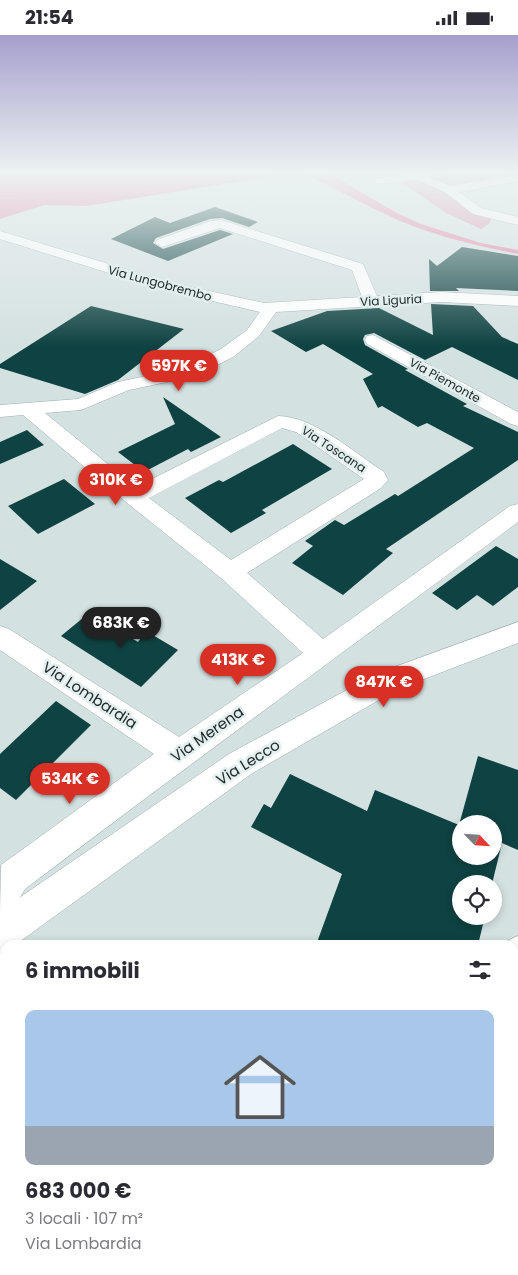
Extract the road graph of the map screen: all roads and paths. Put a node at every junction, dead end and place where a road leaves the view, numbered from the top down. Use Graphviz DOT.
graph roads {
  1 [pos="195,231"];
  2 [pos="243,231"];
  3 [pos="0,235"];
  4 [pos="162,243"];
  5 [pos="371,301"];
  6 [pos="518,301"];
  7 [pos="264,308"];
  8 [pos="373,340"];
  9 [pos="9,407"];
  10 [pos="518,420"];
  11 [pos="134,497"];
  12 [pos="518,511"];
  13 [pos="230,572"];
  14 [pos="518,632"];
  15 [pos="0,636"];
  16 [pos="322,654"];
  17 [pos="179,754"];
  18 [pos="0,895"];
  19 [pos="0,933"];
  1 -- 4 [label="street"];
  2 -- 5 [label="street"];
  3 -- 7 [label="street, Via Lungobrembo"];
  5 -- 6 [label="street, Via Liguria"];
  5 -- 7 [label="street, Via Liguria"];
  7 -- 9 [label="street"];
  8 -- 10 [label="street, Via Piemonte"];
  9 -- 11 [label="street"];
  11 -- 13 [label="street"];
  11 -- 13 [label="street, Via Toscana"];
  12 -- 16 [label="street, Via Merena"];
  13 -- 16 [label="street"];
  14 -- 19 [label="street, Via Lecco"];
  15 -- 17 [label="street, Via Lombardia"];
  16 -- 17 [label="street, Via Merena"];
  17 -- 18 [label="street, Via Merena"];
}
